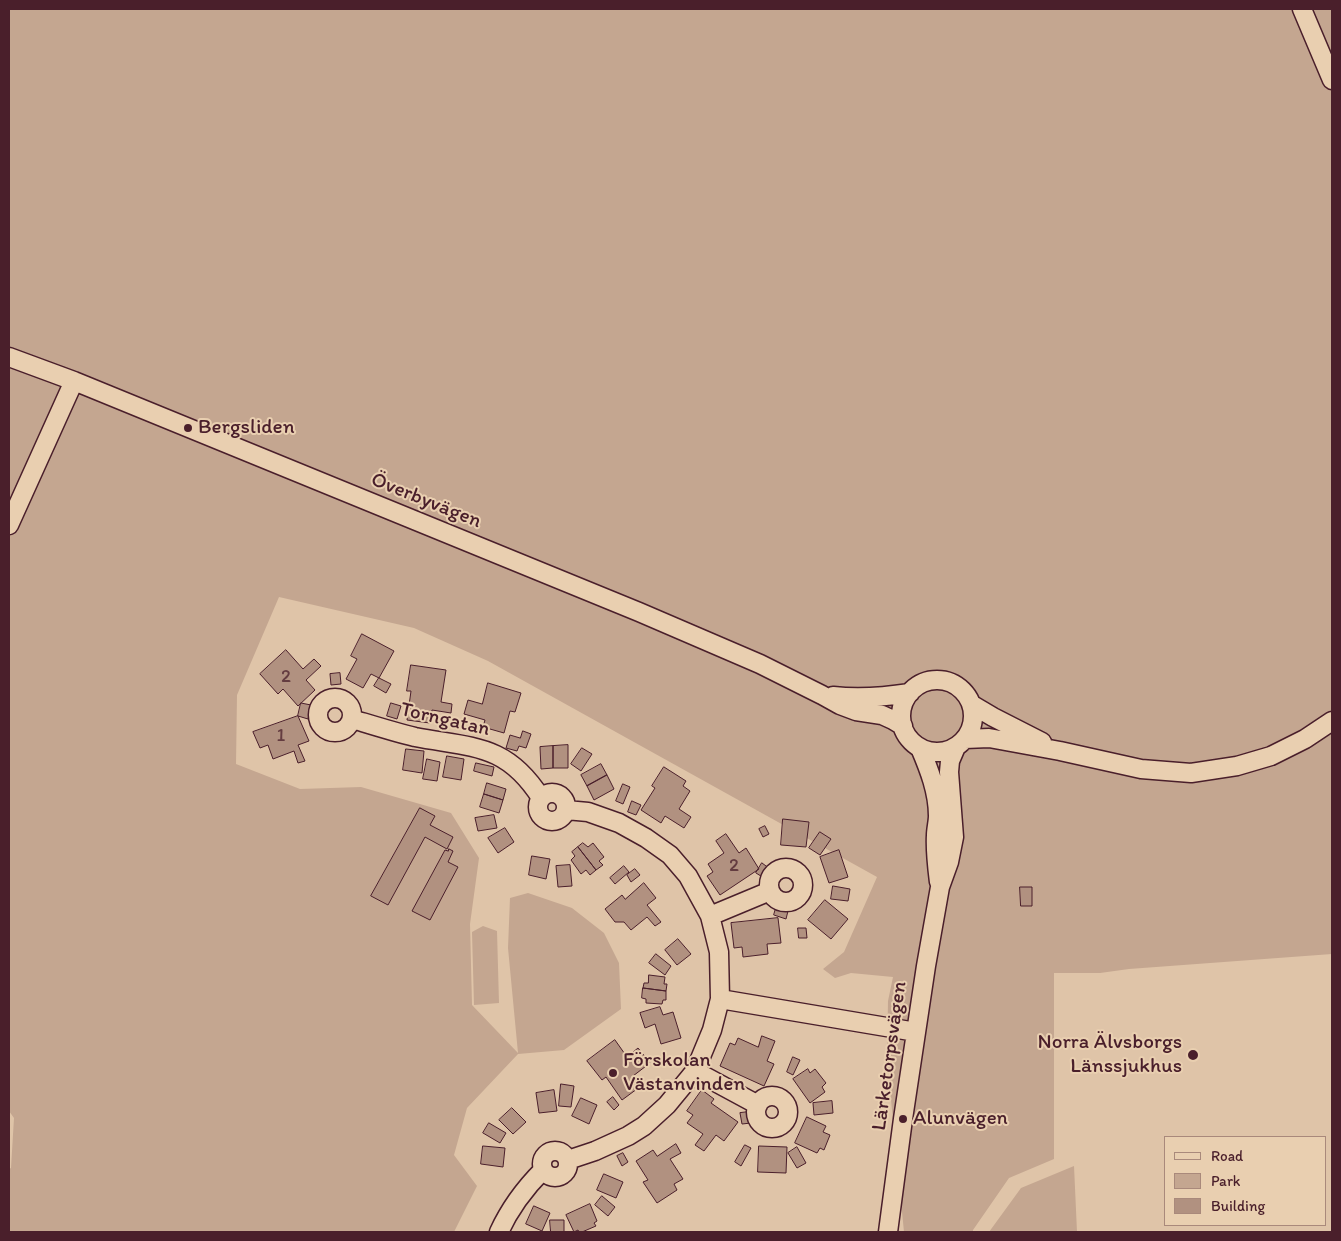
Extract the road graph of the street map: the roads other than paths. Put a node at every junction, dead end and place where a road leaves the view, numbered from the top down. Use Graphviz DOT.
graph roads {
  1 [pos="1302,9"];
  2 [pos="1332,80"];
  3 [pos="9,357"];
  4 [pos="74,381"];
  5 [pos="9,525"];
  6 [pos="910,693"];
  7 [pos="822,695"];
  8 [pos="971,704"];
  9 [pos="352,719"];
  10 [pos="1332,721"];
  11 [pos="903,726"];
  12 [pos="960,743"];
  13 [pos="920,748"];
  14 [pos="1060,751"];
  15 [pos="940,887"];
  16 [pos="770,891"];
  17 [pos="710,916"];
  18 [pos="720,999"];
  19 [pos="916,1032"];
  20 [pos="695,1071"];
  21 [pos="758,1105"];
  22 [pos="499,1232"];
  23 [pos="888,1232"];
  1 -- 2 [label="street"];
  3 -- 4 [label="street, Överbyvägen"];
  4 -- 5 [label="street"];
  4 -- 7 [label="street, Överbyvägen"];
  6 -- 7 [label="street, Överbyvägen"];
  6 -- 8 [label="street"];
  6 -- 11 [label="street"];
  7 -- 11 [label="street, Överbyvägen"];
  8 -- 12 [label="street"];
  8 -- 14 [label="street"];
  9 -- 17 [label="street, Torngatan"];
  10 -- 14 [label="street"];
  11 -- 13 [label="street"];
  12 -- 13 [label="street"];
  12 -- 14 [label="street"];
  12 -- 15 [label="street"];
  13 -- 15 [label="street"];
  15 -- 19 [label="street, Lärketorpsvägen"];
  16 -- 17 [label="street"];
  17 -- 18 [label="street"];
  18 -- 19 [label="street"];
  18 -- 20 [label="street"];
  19 -- 23 [label="street, Lärketorpsvägen"];
  20 -- 21 [label="street"];
  20 -- 22 [label="street"];
}
